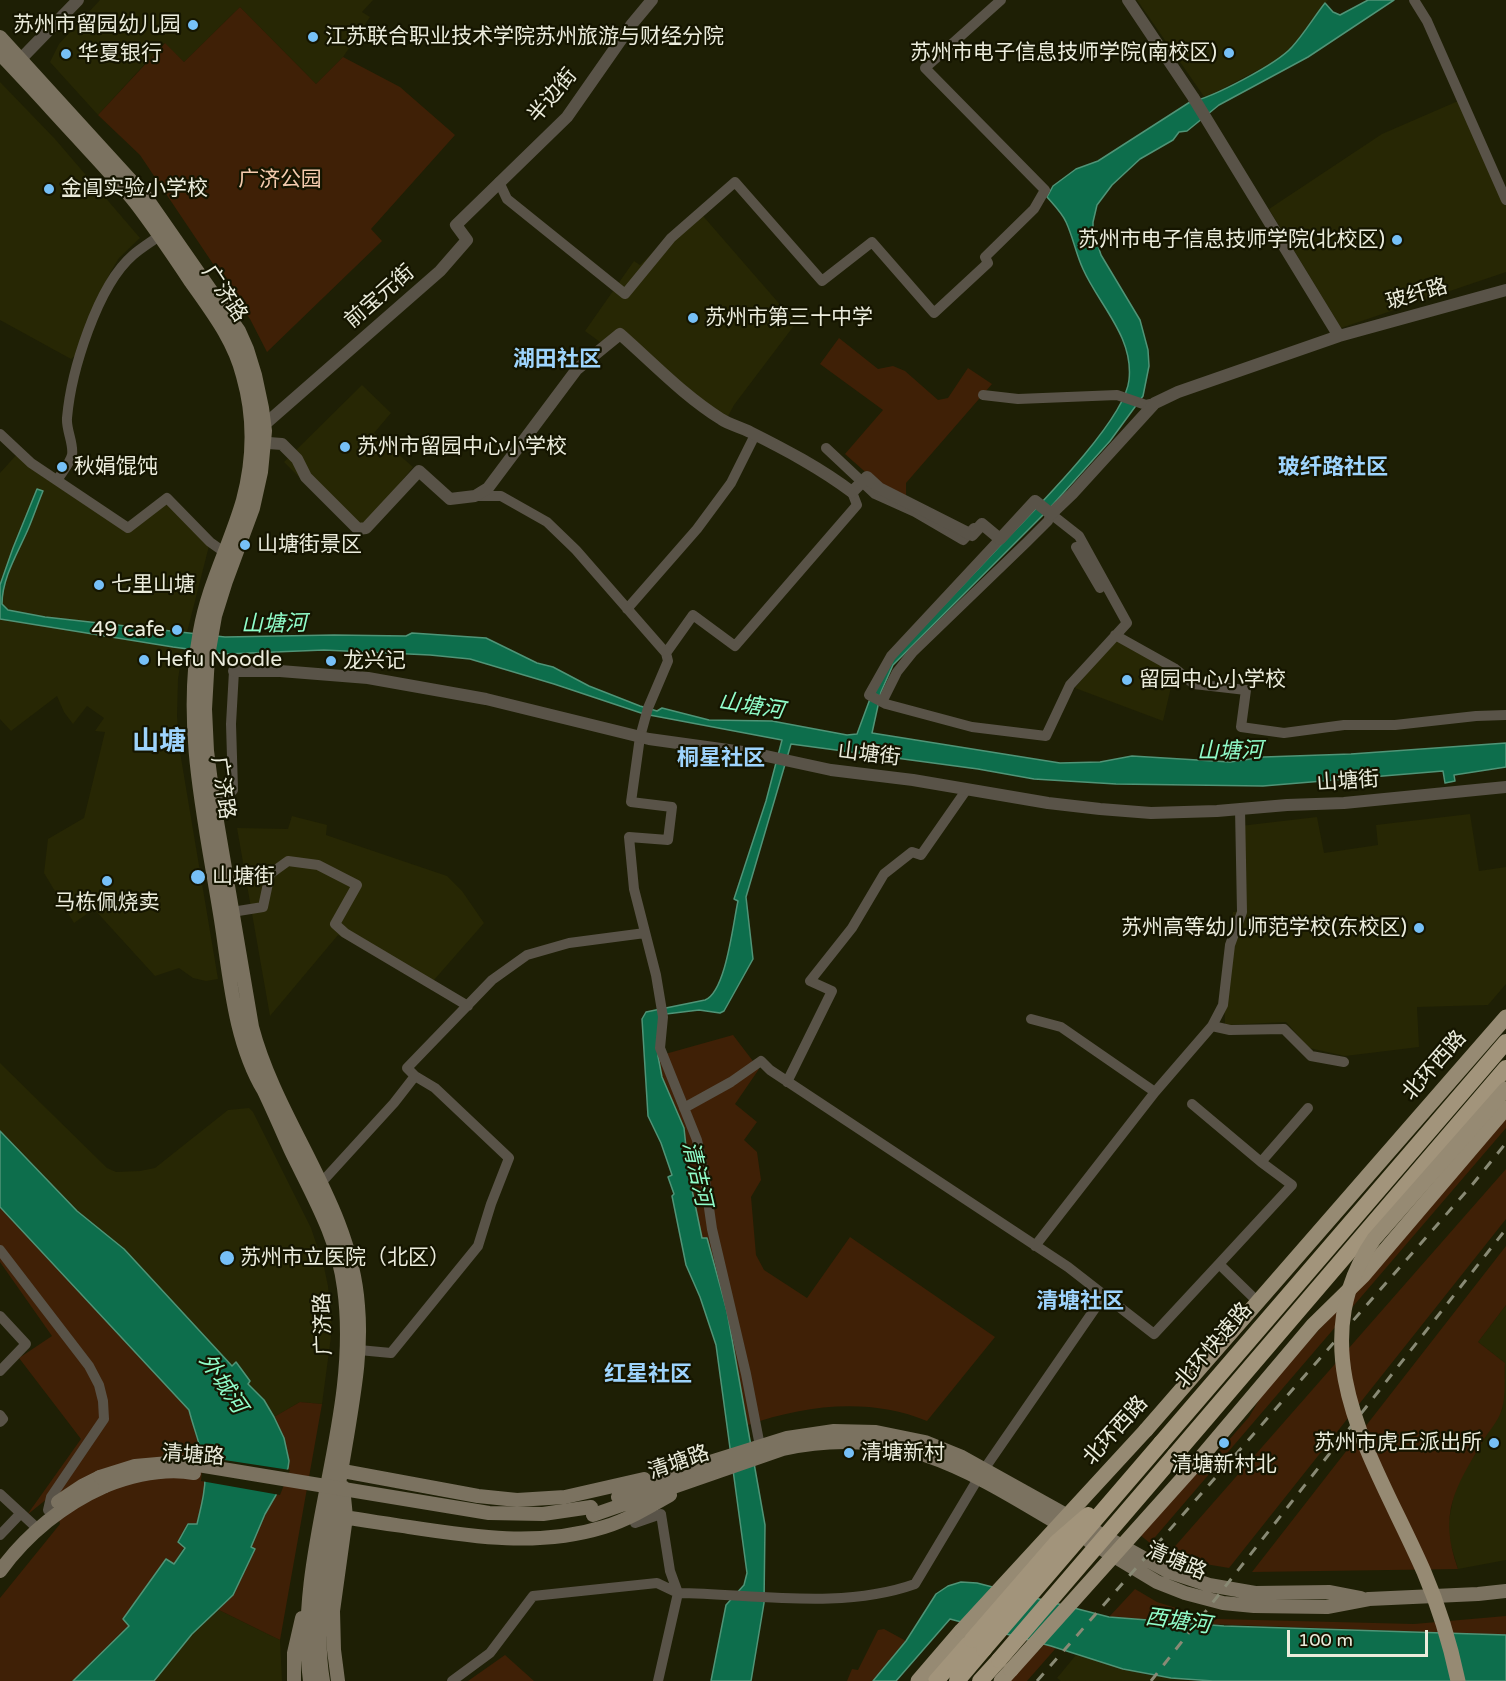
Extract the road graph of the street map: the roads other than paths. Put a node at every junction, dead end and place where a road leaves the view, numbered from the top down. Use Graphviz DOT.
graph roads {
  1 [pos="78,0"];
  2 [pos="652,0"];
  3 [pos="1001,0"];
  4 [pos="1128,0"];
  5 [pos="1414,0"];
  6 [pos="0,37"];
  7 [pos="0,54"];
  8 [pos="17,63"];
  9 [pos="499,182"];
  10 [pos="1506,200"];
  11 [pos="159,236"];
  12 [pos="1506,290"];
  13 [pos="1339,336"];
  14 [pos="983,395"];
  15 [pos="1150,404"];
  16 [pos="258,426"];
  17 [pos="0,434"];
  18 [pos="755,435"];
  19 [pos="258,442"];
  20 [pos="826,448"];
  21 [pos="58,479"];
  22 [pos="852,492"];
  23 [pos="475,496"];
  24 [pos="1049,516"];
  25 [pos="997,538"];
  26 [pos="224,552"];
  27 [pos="220,580"];
  28 [pos="627,609"];
  29 [pos="1123,621"];
  30 [pos="1116,635"];
  31 [pos="666,653"];
  32 [pos="234,671"];
  33 [pos="877,699"];
  34 [pos="1506,715"];
  35 [pos="640,737"];
  36 [pos="201,751"];
  37 [pos="1506,787"];
  38 [pos="967,789"];
  39 [pos="213,798"];
  40 [pos="1240,809"];
  41 [pos="232,912"];
  42 [pos="645,933"];
  43 [pos="468,1006"];
  44 [pos="1506,1017"];
  45 [pos="1031,1019"];
  46 [pos="1212,1026"];
  47 [pos="1506,1041"];
  48 [pos="1344,1062"];
  49 [pos="1506,1068"];
  50 [pos="415,1076"];
  51 [pos="788,1082"];
  52 [pos="1506,1089"];
  53 [pos="1155,1092"];
  54 [pos="1192,1104"];
  55 [pos="684,1108"];
  56 [pos="1308,1108"];
  57 [pos="1506,1108"];
  58 [pos="1261,1162"];
  59 [pos="321,1183"];
  60 [pos="1035,1245"];
  61 [pos="0,1250"];
  62 [pos="1219,1264"];
  63 [pos="1105,1294"];
  64 [pos="1258,1302"];
  65 [pos="0,1316"];
  66 [pos="359,1350"];
  67 [pos="0,1371"];
  68 [pos="0,1415"];
  69 [pos="0,1422"];
  70 [pos="757,1450"];
  71 [pos="335,1469"];
  72 [pos="705,1470"];
  73 [pos="982,1472"];
  74 [pos="102,1481"];
  75 [pos="0,1494"];
  76 [pos="48,1510"];
  77 [pos="21,1514"];
  78 [pos="334,1515"];
  79 [pos="632,1515"];
  80 [pos="35,1527"];
  81 [pos="0,1535"];
  82 [pos="0,1559"];
  83 [pos="0,1571"];
  84 [pos="1506,1591"];
  85 [pos="310,1593"];
  86 [pos="678,1593"];
  87 [pos="972,1640"];
  88 [pos="1004,1670"];
  89 [pos="938,1680"];
  90 [pos="294,1681"];
  91 [pos="310,1681"];
  92 [pos="322,1681"];
  93 [pos="338,1681"];
  94 [pos="452,1681"];
  95 [pos="658,1681"];
  96 [pos="918,1681"];
  97 [pos="957,1681"];
  98 [pos="980,1681"];
  99 [pos="1458,1681"];
  1 -- 8 [label="street"];
  2 -- 9 [label="street, 半边街"];
  3 -- 9 [label="street"];
  4 -- 13 [label="street"];
  5 -- 10 [label="street"];
  6 -- 8 [label="main road, 广济路"];
  7 -- 8 [label="main road, 广济路"];
  8 -- 11 [label="main road, 广济路"];
  8 -- 16 [label="main road, 广济路"];
  9 -- 16 [label="street, 前宝元街"];
  11 -- 16 [label="main road, 广济路"];
  11 -- 21 [label="street"];
  12 -- 13 [label="street, 玻纤路"];
  13 -- 15 [label="street, 玻纤路"];
  14 -- 15 [label="street"];
  15 -- 24 [label="street"];
  16 -- 19 [label="main road, 广济路"];
  17 -- 21 [label="street"];
  18 -- 22 [label="street"];
  18 -- 23 [label="street"];
  18 -- 28 [label="street"];
  19 -- 23 [label="street"];
  19 -- 26 [label="main road, 广济路"];
  19 -- 27 [label="main road, 广济路"];
  20 -- 25 [label="street"];
  21 -- 26 [label="street"];
  22 -- 25 [label="street"];
  22 -- 31 [label="street"];
  23 -- 28 [label="street"];
  24 -- 25 [label="street"];
  24 -- 29 [label="street"];
  24 -- 30 [label="street"];
  24 -- 33 [label="street"];
  25 -- 33 [label="street"];
  26 -- 27 [label="main road, 广济路"];
  27 -- 36 [label="main road, 广济路"];
  28 -- 31 [label="street"];
  30 -- 33 [label="street"];
  30 -- 34 [label="street"];
  31 -- 35 [label="street"];
  32 -- 35 [label="street, 山塘街"];
  32 -- 39 [label="street"];
  35 -- 38 [label="street, 山塘街"];
  35 -- 42 [label="street"];
  36 -- 39 [label="main road, 广济路"];
  36 -- 71 [label="main road, 广济路"];
  37 -- 40 [label="street, 山塘街"];
  38 -- 40 [label="street, 山塘街"];
  38 -- 51 [label="street"];
  39 -- 41 [label="main road, 广济路"];
  40 -- 46 [label="street"];
  41 -- 43 [label="street"];
  41 -- 59 [label="main road, 广济路"];
  42 -- 43 [label="street"];
  42 -- 55 [label="street"];
  43 -- 50 [label="street"];
  44 -- 64 [label="main road, 北环西路"];
  45 -- 53 [label="street"];
  46 -- 48 [label="street"];
  46 -- 53 [label="street"];
  47 -- 87 [label="highway, 北环快速路, bridge"];
  49 -- 88 [label="highway, 北环快速路, bridge"];
  50 -- 59 [label="street"];
  50 -- 66 [label="street"];
  51 -- 55 [label="street"];
  51 -- 60 [label="street"];
  52 -- 99 [label="main road, bridge"];
  53 -- 60 [label="street"];
  54 -- 58 [label="street"];
  55 -- 70 [label="street"];
  56 -- 58 [label="street"];
  57 -- 88 [label="main road, bridge"];
  58 -- 62 [label="street"];
  59 -- 66 [label="main road, 广济路"];
  60 -- 63 [label="street"];
  61 -- 76 [label="street"];
  62 -- 63 [label="street"];
  62 -- 64 [label="street"];
  63 -- 73 [label="street"];
  64 -- 87 [label="main road, 北环西路, bridge"];
  65 -- 67 [label="street"];
  66 -- 71 [label="main road, 广济路"];
  68 -- 69 [label="street"];
  70 -- 72 [label="main road, 清塘路"];
  70 -- 73 [label="main road, 清塘路"];
  71 -- 72 [label="main road"];
  71 -- 78 [label="main road, 广济路"];
  72 -- 74 [label="main road, 清塘路, bridge"];
  72 -- 79 [label="main road"];
  73 -- 84 [label="main road, 清塘路"];
  73 -- 86 [label="street"];
  74 -- 76 [label="main road, 清塘路"];
  74 -- 80 [label="main road, 清塘路"];
  75 -- 77 [label="street"];
  76 -- 80 [label="main road, 清塘路"];
  77 -- 80 [label="street"];
  77 -- 81 [label="street"];
  78 -- 79 [label="main road"];
  78 -- 85 [label="main road, 广济路"];
  78 -- 92 [label="main road, 广济路"];
  78 -- 93 [label="main road, 广济路"];
  79 -- 86 [label="street"];
  80 -- 82 [label="main road, 清塘路"];
  80 -- 83 [label="main road, 清塘路"];
  85 -- 90 [label="main road, 广济路"];
  85 -- 91 [label="main road, 广济路"];
  86 -- 94 [label="street"];
  86 -- 95 [label="street"];
  87 -- 89 [label="highway"];
  87 -- 96 [label="main road, 北环西路"];
  87 -- 97 [label="highway"];
  88 -- 98 [label="highway, 北环快速路"];
}
